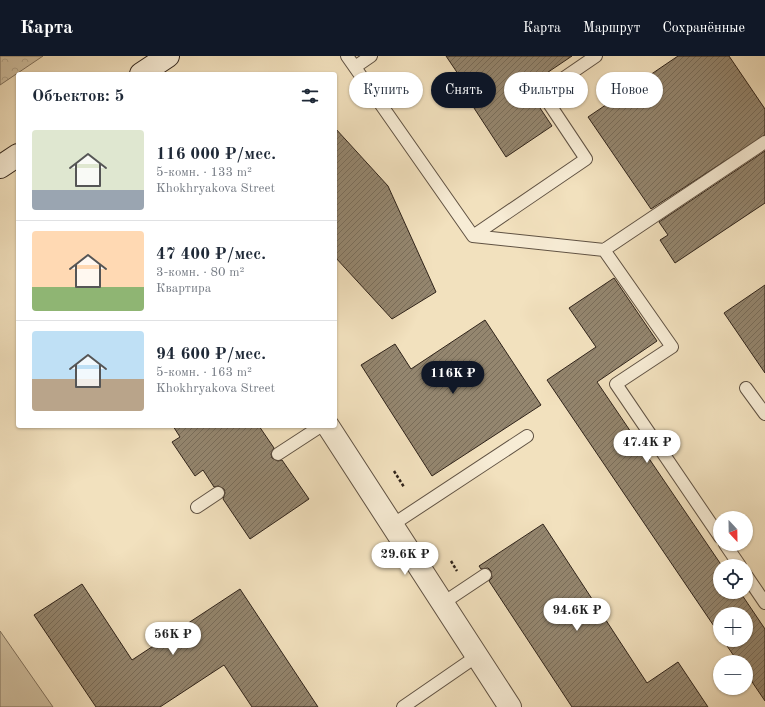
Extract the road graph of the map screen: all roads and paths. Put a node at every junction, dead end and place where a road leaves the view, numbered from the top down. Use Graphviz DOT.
graph roads {
  1 [pos="168,56"];
  2 [pos="347,56"];
  3 [pos="371,56"];
  4 [pos="596,56"];
  5 [pos="355,67"];
  6 [pos="144,72"];
  7 [pos="765,142"];
  8 [pos="16,156"];
  9 [pos="0,167"];
  10 [pos="473,236"];
  11 [pos="604,250"];
  12 [pos="746,388"];
  13 [pos="765,414"];
  14 [pos="318,428"];
  15 [pos="329,428"];
  16 [pos="527,436"];
  17 [pos="278,454"];
  18 [pos="394,471"];
  19 [pos="404,487"];
  20 [pos="218,493"];
  21 [pos="197,507"];
  22 [pos="392,525"];
  23 [pos="713,527"];
  24 [pos="451,561"];
  25 [pos="459,573"];
  26 [pos="485,575"];
  27 [pos="753,585"];
  28 [pos="443,603"];
  29 [pos="765,603"];
  30 [pos="477,656"];
  31 [pos="403,707"];
  32 [pos="510,707"];
  1 -- 6 [label="street"];
  2 -- 5 [label="lane"];
  3 -- 5 [label="lane"];
  4 -- 10 [label="lane"];
  5 -- 10 [label="lane"];
  7 -- 11 [label="lane"];
  8 -- 9 [label="street"];
  10 -- 11 [label="lane"];
  11 -- 23 [label="lane"];
  12 -- 13 [label="lane"];
  14 -- 17 [label="lane"];
  15 -- 22 [label="street"];
  16 -- 22 [label="lane"];
  18 -- 19 [label="path"];
  20 -- 21 [label="lane"];
  22 -- 28 [label="street"];
  24 -- 25 [label="path"];
  26 -- 28 [label="lane"];
  27 -- 29 [label="lane"];
  28 -- 30 [label="street"];
  30 -- 31 [label="lane"];
  30 -- 32 [label="street"];
}
